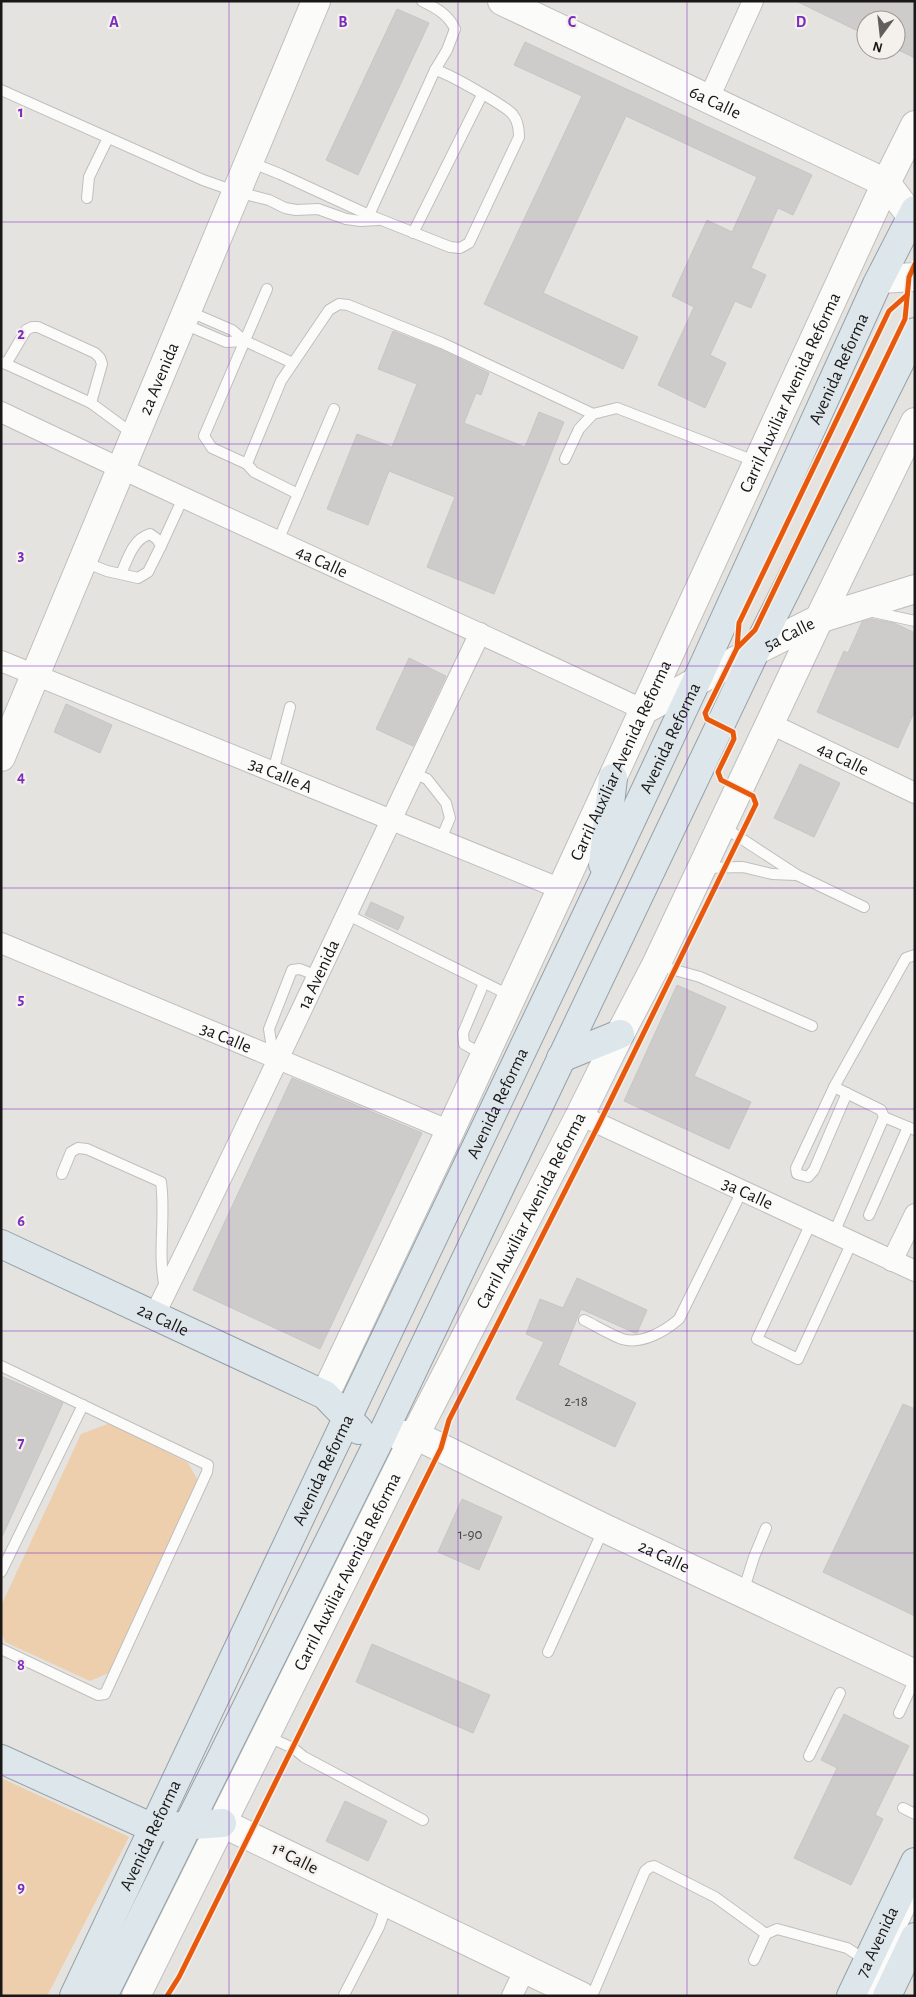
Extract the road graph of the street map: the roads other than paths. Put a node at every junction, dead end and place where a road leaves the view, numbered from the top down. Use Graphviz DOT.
graph roads {
  1 [pos="316,1"];
  2 [pos="422,1"];
  3 [pos="502,1"];
  4 [pos="753,1"];
  5 [pos="436,70"];
  6 [pos="1,90"];
  7 [pos="482,95"];
  8 [pos="709,98"];
  9 [pos="915,125"];
  10 [pos="108,138"];
  11 [pos="250,162"];
  12 [pos="886,184"];
  13 [pos="237,192"];
  14 [pos="87,198"];
  15 [pos="369,214"];
  16 [pos="914,216"];
  17 [pos="381,220"];
  18 [pos="413,233"];
  19 [pos="915,277"];
  20 [pos="880,279"];
  21 [pos="267,289"];
  22 [pos="185,317"];
  23 [pos="915,332"];
  24 [pos="245,341"];
  25 [pos="4,363"];
  26 [pos="293,363"];
  27 [pos="91,403"];
  28 [pos="334,409"];
  29 [pos="1,412"];
  30 [pos="593,414"];
  31 [pos="915,422"];
  32 [pos="136,436"];
  33 [pos="565,459"];
  34 [pos="758,462"];
  35 [pos="247,464"];
  36 [pos="122,470"];
  37 [pos="298,494"];
  38 [pos="184,498"];
  39 [pos="278,541"];
  40 [pos="161,546"];
  41 [pos="83,561"];
  42 [pos="120,574"];
  43 [pos="915,589"];
  44 [pos="854,608"];
  45 [pos="818,619"];
  46 [pos="915,621"];
  47 [pos="480,633"];
  48 [pos="755,652"];
  49 [pos="1,661"];
  50 [pos="35,675"];
  51 [pos="696,682"];
  52 [pos="290,707"];
  53 [pos="644,710"];
  54 [pos="771,724"];
  55 [pos="1,757"];
  56 [pos="273,772"];
  57 [pos="413,772"];
  58 [pos="613,778"];
  59 [pos="915,793"];
  60 [pos="391,819"];
  61 [pos="721,826"];
  62 [pos="441,839"];
  63 [pos="700,869"];
  64 [pos="796,875"];
  65 [pos="600,887"];
  66 [pos="561,889"];
  67 [pos="864,907"];
  68 [pos="346,914"];
  69 [pos="1,943"];
  70 [pos="915,954"];
  71 [pos="656,965"];
  72 [pos="484,983"];
  73 [pos="512,996"];
  74 [pos="812,1026"];
  75 [pos="620,1034"];
  76 [pos="484,1055"];
  77 [pos="276,1057"];
  78 [pos="561,1058"];
  79 [pos="834,1086"];
  80 [pos="847,1093"];
  81 [pos="580,1115"];
  82 [pos="884,1117"];
  83 [pos="911,1129"];
  84 [pos="450,1131"];
  85 [pos="62,1174"];
  86 [pos="742,1191"];
  87 [pos="915,1214"];
  88 [pos="869,1215"];
  89 [pos="811,1223"];
  90 [pos="834,1233"];
  91 [pos="852,1242"];
  92 [pos="1,1244"];
  93 [pos="892,1261"];
  94 [pos="915,1271"];
  95 [pos="166,1292"];
  96 [pos="154,1316"];
  97 [pos="584,1320"];
  98 [pos="1,1366"];
  99 [pos="359,1393"];
  100 [pos="325,1395"];
  101 [pos="83,1405"];
  102 [pos="394,1407"];
  103 [pos="347,1418"];
  104 [pos="382,1435"];
  105 [pos="415,1435"];
  106 [pos="604,1528"];
  107 [pos="766,1528"];
  108 [pos="1,1572"];
  109 [pos="742,1592"];
  110 [pos="1,1649"];
  111 [pos="548,1652"];
  112 [pos="915,1674"];
  113 [pos="915,1679"];
  114 [pos="840,1693"];
  115 [pos="899,1713"];
  116 [pos="266,1736"];
  117 [pos="809,1756"];
  118 [pos="1,1759"];
  119 [pos="903,1808"];
  120 [pos="915,1814"];
  121 [pos="423,1820"];
  122 [pos="222,1823"];
  123 [pos="187,1825"];
  124 [pos="153,1828"];
  125 [pos="915,1862"];
  126 [pos="915,1898"];
  127 [pos="387,1903"];
  128 [pos="766,1934"];
  129 [pos="915,1937"];
  130 [pos="754,1960"];
  131 [pos="868,1961"];
  132 [pos="525,1969"];
  133 [pos="74,1996"];
  134 [pos="103,1996"];
  135 [pos="136,1996"];
  136 [pos="344,1996"];
  137 [pos="512,1996"];
  138 [pos="581,1996"];
  139 [pos="592,1996"];
  140 [pos="851,1996"];
  141 [pos="868,1996"];
  142 [pos="887,1996"];
  1 -- 11 [label="street, 2a Avenida"];
  2 -- 5 [label="lane"];
  3 -- 8 [label="street, 6a Calle"];
  4 -- 8 [label="street"];
  5 -- 7 [label="lane"];
  5 -- 15 [label="lane"];
  6 -- 10 [label="lane"];
  7 -- 18 [label="lane"];
  7 -- 18 [label="lane"];
  8 -- 12 [label="street, 6a Calle"];
  9 -- 12 [label="street, Carril Auxiliar Avenida Reforma"];
  10 -- 13 [label="lane"];
  10 -- 14 [label="lane"];
  11 -- 13 [label="street, 2a Avenida"];
  11 -- 15 [label="lane"];
  12 -- 16 [label="street, 6a Calle"];
  12 -- 34 [label="street, Carril Auxiliar Avenida Reforma"];
  13 -- 17 [label="lane"];
  13 -- 22 [label="street, 2a Avenida"];
  15 -- 17 [label="lane"];
  16 -- 20 [label="main road, Avenida Reforma"];
  17 -- 18 [label="lane"];
  19 -- 20 [label="street"];
  20 -- 51 [label="main road, Avenida Reforma"];
  21 -- 24 [label="lane"];
  22 -- 24 [label="lane"];
  22 -- 32 [label="street, 2a Avenida"];
  23 -- 48 [label="main road, Avenida Reforma"];
  24 -- 26 [label="lane"];
  24 -- 35 [label="lane"];
  25 -- 27 [label="lane"];
  25 -- 27 [label="lane"];
  26 -- 30 [label="lane"];
  26 -- 35 [label="lane"];
  27 -- 32 [label="lane"];
  28 -- 37 [label="lane"];
  29 -- 36 [label="street, 4a Calle"];
  30 -- 33 [label="lane"];
  30 -- 34 [label="lane"];
  31 -- 45 [label="street, Carril Auxiliar Avenida Reforma"];
  32 -- 36 [label="street, 2a Avenida"];
  34 -- 53 [label="street, Carril Auxiliar Avenida Reforma"];
  35 -- 37 [label="lane"];
  36 -- 38 [label="street, 4a Calle"];
  36 -- 41 [label="street, 2a Avenida"];
  37 -- 39 [label="lane"];
  38 -- 39 [label="street, 4a Calle"];
  38 -- 40 [label="lane"];
  39 -- 47 [label="street, 4a Calle"];
  40 -- 42 [label="lane"];
  40 -- 42 [label="lane"];
  41 -- 42 [label="lane"];
  41 -- 50 [label="street, 2a Avenida"];
  43 -- 44 [label="street, 5a Calle"];
  44 -- 45 [label="street, 5a Calle"];
  44 -- 46 [label="lane"];
  45 -- 48 [label="street, 5a Calle"];
  45 -- 54 [label="street, Carril Auxiliar Avenida Reforma"];
  47 -- 53 [label="street, 4a Calle"];
  47 -- 57 [label="street, 1a Avenida"];
  48 -- 51 [label="street, 5a Calle"];
  48 -- 78 [label="main road, Avenida Reforma"];
  49 -- 50 [label="street, 3a Calle A"];
  50 -- 55 [label="street, 2a Avenida"];
  50 -- 56 [label="street, 3a Calle A"];
  51 -- 53 [label="street, 5a Calle"];
  51 -- 65 [label="main road, Avenida Reforma"];
  52 -- 56 [label="lane"];
  53 -- 58 [label="street, Carril Auxiliar Avenida Reforma"];
  54 -- 59 [label="street, 4a Calle"];
  54 -- 61 [label="street, Carril Auxiliar Avenida Reforma"];
  56 -- 60 [label="street, 3a Calle A"];
  57 -- 60 [label="street, 1a Avenida"];
  57 -- 62 [label="lane"];
  58 -- 65 [label="main road"];
  58 -- 66 [label="street, Carril Auxiliar Avenida Reforma"];
  60 -- 62 [label="street, 3a Calle A"];
  60 -- 68 [label="street, 1a Avenida"];
  61 -- 63 [label="street, Carril Auxiliar Avenida Reforma"];
  61 -- 64 [label="lane"];
  62 -- 66 [label="street, 3a Calle A"];
  63 -- 64 [label="lane"];
  63 -- 71 [label="street, Carril Auxiliar Avenida Reforma"];
  64 -- 67 [label="lane"];
  65 -- 99 [label="main road, Avenida Reforma"];
  66 -- 73 [label="street, Carril Auxiliar Avenida Reforma"];
  68 -- 72 [label="lane"];
  68 -- 77 [label="street, 1a Avenida"];
  69 -- 77 [label="street, 3a Calle"];
  70 -- 79 [label="lane"];
  71 -- 74 [label="lane"];
  71 -- 75 [label="street, Carril Auxiliar Avenida Reforma"];
  72 -- 73 [label="lane"];
  72 -- 76 [label="lane"];
  73 -- 76 [label="street, Carril Auxiliar Avenida Reforma"];
  75 -- 78 [label="main road"];
  75 -- 81 [label="street, Carril Auxiliar Avenida Reforma"];
  76 -- 84 [label="street, Carril Auxiliar Avenida Reforma"];
  77 -- 84 [label="street, 3a Calle"];
  77 -- 95 [label="street, 1a Avenida"];
  78 -- 102 [label="main road, Avenida Reforma"];
  79 -- 80 [label="lane"];
  79 -- 80 [label="lane"];
  80 -- 82 [label="lane"];
  81 -- 86 [label="street, 3a Calle"];
  81 -- 105 [label="street, Carril Auxiliar Avenida Reforma"];
  82 -- 83 [label="lane"];
  82 -- 90 [label="lane"];
  83 -- 88 [label="lane"];
  84 -- 100 [label="street, Carril Auxiliar Avenida Reforma"];
  85 -- 95 [label="lane"];
  86 -- 89 [label="street, 3a Calle"];
  86 -- 97 [label="lane"];
  87 -- 93 [label="street"];
  89 -- 90 [label="street, 3a Calle"];
  89 -- 91 [label="lane"];
  90 -- 91 [label="street, 3a Calle"];
  91 -- 93 [label="street, 3a Calle"];
  92 -- 96 [label="main road, 2a Calle"];
  93 -- 94 [label="street, 3a Calle"];
  95 -- 96 [label="street, 1a Avenida"];
  96 -- 100 [label="main road, 2a Calle"];
  98 -- 101 [label="lane"];
  99 -- 100 [label="main road, 2a Calle"];
  99 -- 102 [label="main road, 2a Calle"];
  99 -- 103 [label="main road, Avenida Reforma"];
  100 -- 103 [label="main road, 2a Calle"];
  101 -- 108 [label="lane"];
  101 -- 110 [label="lane"];
  102 -- 104 [label="main road, Avenida Reforma"];
  102 -- 105 [label="street, 2a Calle"];
  103 -- 104 [label="main road, 2a Calle"];
  103 -- 124 [label="main road, Avenida Reforma"];
  104 -- 105 [label="street, 2a Calle"];
  104 -- 123 [label="main road, Avenida Reforma"];
  105 -- 106 [label="street, 2a Calle"];
  105 -- 116 [label="street, Carril Auxiliar Avenida Reforma"];
  106 -- 109 [label="street, 2a Calle"];
  106 -- 111 [label="lane"];
  107 -- 109 [label="lane"];
  109 -- 112 [label="street, 2a Calle"];
  113 -- 115 [label="lane"];
  114 -- 117 [label="lane"];
  116 -- 121 [label="lane"];
  116 -- 122 [label="street, Carril Auxiliar Avenida Reforma"];
  118 -- 124 [label="main road, 1ª Calle"];
  119 -- 120 [label="lane"];
  122 -- 123 [label="main road, 1ª Calle"];
  122 -- 127 [label="street, 1ª Calle"];
  122 -- 135 [label="street, Carril Auxiliar Avenida Reforma"];
  123 -- 124 [label="main road, 1ª Calle"];
  123 -- 134 [label="main road, Avenida Reforma"];
  124 -- 133 [label="main road, Avenida Reforma"];
  125 -- 131 [label="main road, 7a Avenida"];
  126 -- 141 [label="lane"];
  127 -- 132 [label="street, 1ª Calle"];
  127 -- 136 [label="lane"];
  128 -- 130 [label="lane"];
  128 -- 131 [label="lane"];
  128 -- 139 [label="lane"];
  129 -- 142 [label="main road, 7a Avenida"];
  131 -- 140 [label="main road, 7a Avenida"];
  132 -- 137 [label="street"];
  132 -- 138 [label="street, 1ª Calle"];
}
